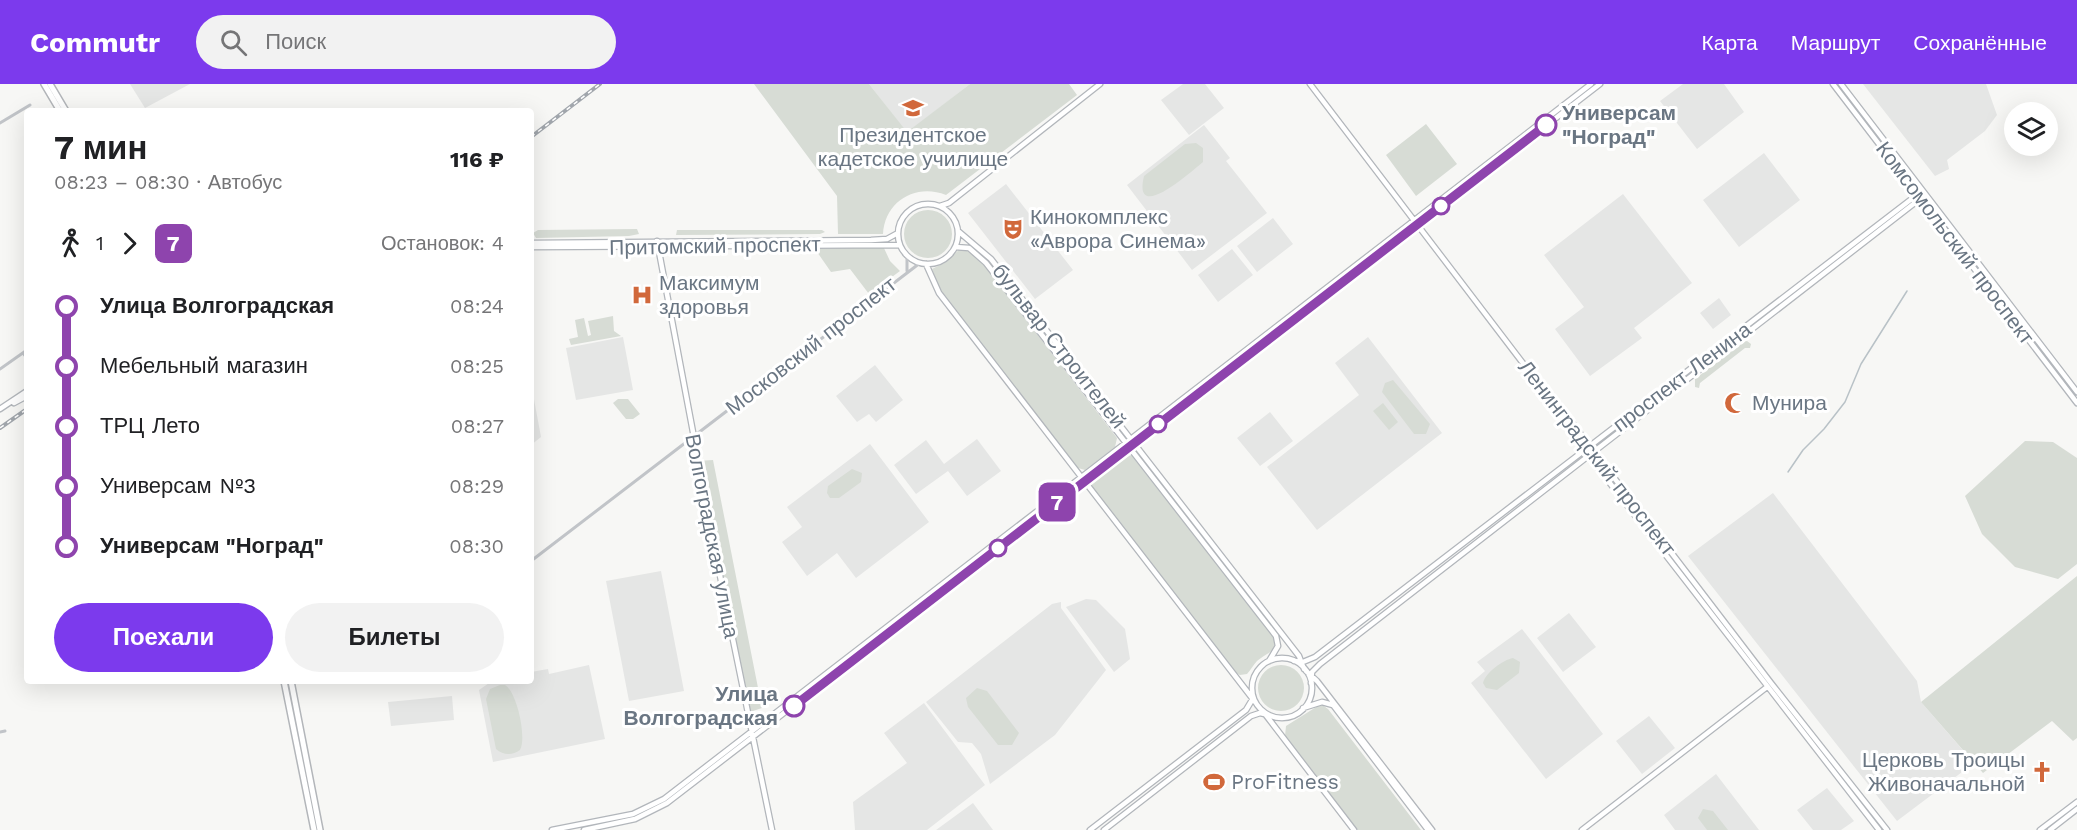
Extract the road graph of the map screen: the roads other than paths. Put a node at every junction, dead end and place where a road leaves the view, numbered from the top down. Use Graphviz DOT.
graph roads {
  1 [pos="44,84"];
  2 [pos="50,84"];
  3 [pos="1100,84"];
  4 [pos="1310,84"];
  5 [pos="1592,84"];
  6 [pos="1600,84"];
  7 [pos="1833,84"];
  8 [pos="1841,84"];
  9 [pos="30,105"];
  10 [pos="25,108"];
  11 [pos="58,108"];
  12 [pos="64,108"];
  13 [pos="24,109"];
  14 [pos="0,123"];
  15 [pos="1921,195"];
  16 [pos="954,199"];
  17 [pos="940,206"];
  18 [pos="951,216"];
  19 [pos="1417,222"];
  20 [pos="958,231"];
  21 [pos="898,233"];
  22 [pos="657,241"];
  23 [pos="534,245"];
  24 [pos="534,245"];
  25 [pos="900,245"];
  26 [pos="657,247"];
  27 [pos="955,247"];
  28 [pos="907,256"];
  29 [pos="923,263"];
  30 [pos="906,273"];
  31 [pos="24,352"];
  32 [pos="0,369"];
  33 [pos="2077,392"];
  34 [pos="24,393"];
  35 [pos="24,398"];
  36 [pos="2077,403"];
  37 [pos="0,411"];
  38 [pos="693,437"];
  39 [pos="1133,441"];
  40 [pos="1128,445"];
  41 [pos="1588,449"];
  42 [pos="1592,455"];
  43 [pos="1082,480"];
  44 [pos="534,559"];
  45 [pos="1269,661"];
  46 [pos="1294,661"];
  47 [pos="1302,662"];
  48 [pos="1305,670"];
  49 [pos="1311,675"];
  50 [pos="1311,683"];
  51 [pos="285,684"];
  52 [pos="292,684"];
  53 [pos="1769,685"];
  54 [pos="1254,700"];
  55 [pos="1303,708"];
  56 [pos="1265,713"];
  57 [pos="5,731"];
  58 [pos="0,732"];
  59 [pos="752,735"];
  60 [pos="2077,802"];
  61 [pos="2077,809"];
  62 [pos="314,830"];
  63 [pos="320,830"];
  64 [pos="552,830"];
  65 [pos="584,830"];
  66 [pos="772,830"];
  67 [pos="1090,830"];
  68 [pos="1104,830"];
  69 [pos="1354,830"];
  70 [pos="1430,830"];
  71 [pos="1582,830"];
  72 [pos="1879,830"];
  73 [pos="1887,830"];
  74 [pos="2040,830"];
  75 [pos="2050,830"];
  1 -- 11 [label="main road"];
  2 -- 12 [label="main road"];
  3 -- 16 [label="main road"];
  4 -- 19 [label="main road, Ленинградский проспект"];
  5 -- 19 [label="main road"];
  6 -- 19 [label="main road"];
  7 -- 15 [label="main road, Комсомольский проспект"];
  8 -- 15 [label="main road, Комсомольский проспект"];
  9 -- 10 [label="street"];
  13 -- 14 [label="street"];
  15 -- 33 [label="main road, Комсомольский проспект"];
  15 -- 36 [label="main road, Комсомольский проспект"];
  15 -- 41 [label="main road, проспект Ленина"];
  15 -- 42 [label="main road, проспект Ленина"];
  16 -- 17 [label="main road"];
  16 -- 18 [label="main road"];
  17 -- 18 [label="main road"];
  17 -- 21 [label="main road"];
  18 -- 20 [label="main road"];
  19 -- 39 [label="main road"];
  19 -- 41 [label="main road, Ленинградский проспект"];
  20 -- 27 [label="main road"];
  20 -- 39 [label="main road, бульвар Строителей"];
  21 -- 22 [label="main road, Притомский проспект"];
  21 -- 25 [label="main road"];
  22 -- 23 [label="main road, Притомский проспект"];
  22 -- 26 [label="main road, Волгоградская улица"];
  24 -- 26 [label="main road, Притомский проспект"];
  25 -- 26 [label="main road, Притомский проспект"];
  25 -- 28 [label="main road"];
  26 -- 38 [label="main road, Волгоградская улица"];
  27 -- 29 [label="main road"];
  27 -- 40 [label="main road, бульвар Строителей"];
  28 -- 29 [label="main road"];
  28 -- 30 [label="street"];
  29 -- 30 [label="street, Московский проспект"];
  29 -- 43 [label="main road"];
  30 -- 38 [label="street, Московский проспект"];
  31 -- 32 [label="street"];
  34 -- 37 [label="main road"];
  35 -- 37 [label="main road"];
  38 -- 44 [label="street, Московский проспект"];
  38 -- 59 [label="main road, Волгоградская улица"];
  39 -- 40 [label="main road"];
  39 -- 47 [label="main road, бульвар Строителей"];
  40 -- 43 [label="main road"];
  40 -- 45 [label="main road, бульвар Строителей"];
  41 -- 42 [label="main road, Ленинградский проспект"];
  41 -- 47 [label="main road, проспект Ленина"];
  42 -- 49 [label="main road, проспект Ленина"];
  42 -- 53 [label="main road, Ленинградский проспект"];
  43 -- 54 [label="main road"];
  43 -- 59 [label="main road"];
  45 -- 46 [label="main road"];
  45 -- 54 [label="main road"];
  46 -- 47 [label="main road"];
  46 -- 48 [label="main road"];
  47 -- 48 [label="main road, бульвар Строителей"];
  48 -- 49 [label="main road"];
  48 -- 50 [label="main road"];
  49 -- 50 [label="main road"];
  49 -- 70 [label="main road"];
  50 -- 55 [label="main road"];
  51 -- 62 [label="main road"];
  52 -- 63 [label="main road"];
  53 -- 71 [label="main road"];
  53 -- 72 [label="main road, Ленинградский проспект"];
  53 -- 73 [label="main road, Ленинградский проспект"];
  54 -- 56 [label="main road"];
  54 -- 67 [label="main road"];
  55 -- 56 [label="main road"];
  55 -- 70 [label="main road"];
  56 -- 68 [label="main road"];
  56 -- 69 [label="main road"];
  57 -- 58 [label="street"];
  59 -- 64 [label="main road"];
  59 -- 65 [label="main road"];
  59 -- 66 [label="main road, Волгоградская улица"];
  60 -- 74 [label="main road"];
  61 -- 75 [label="main road"];
}
